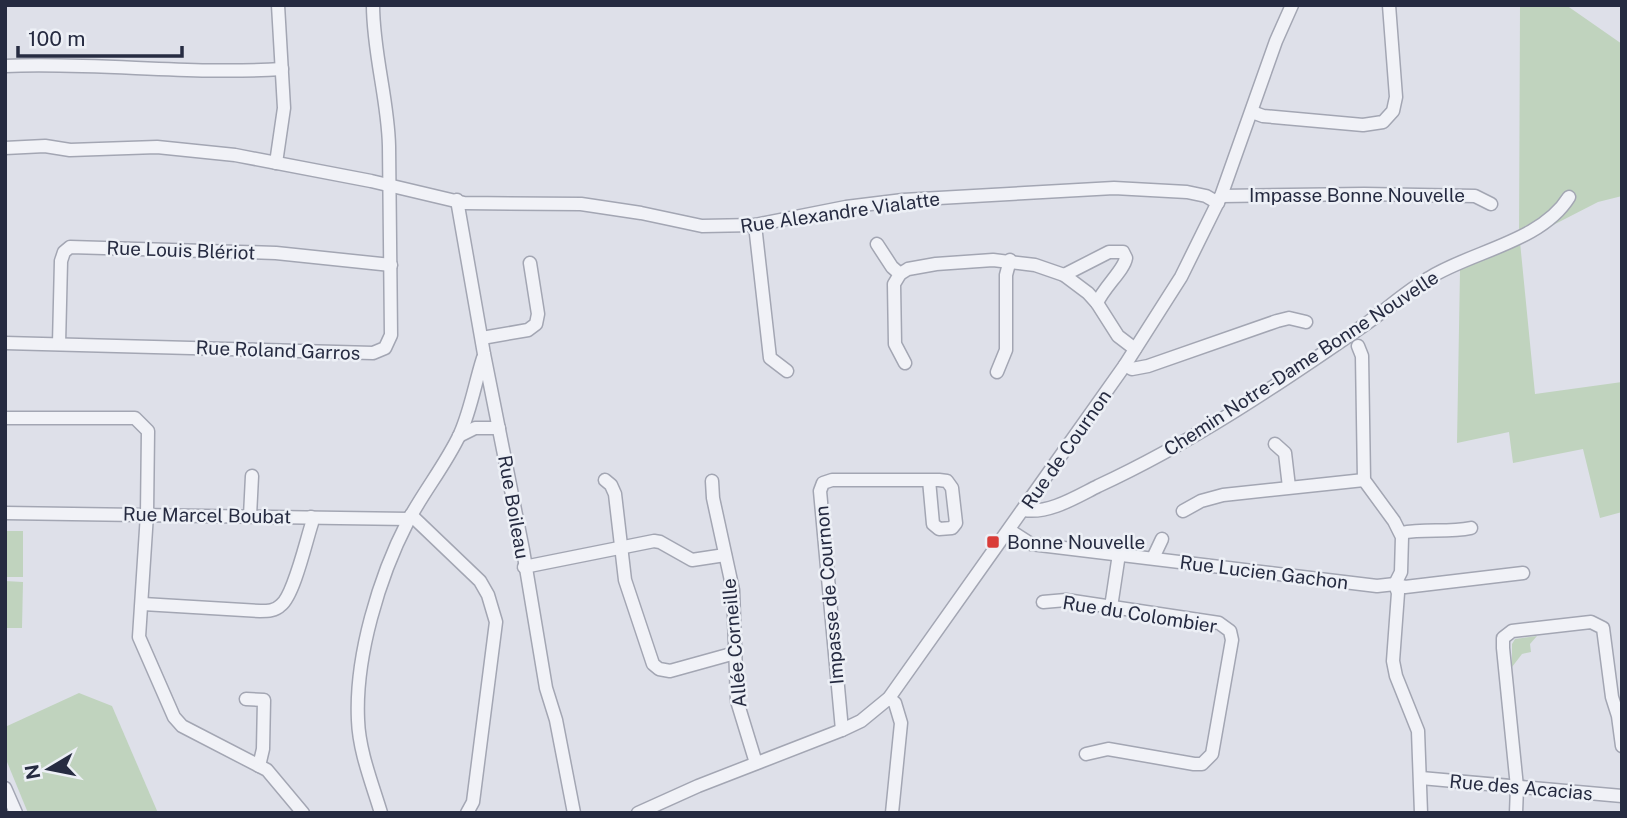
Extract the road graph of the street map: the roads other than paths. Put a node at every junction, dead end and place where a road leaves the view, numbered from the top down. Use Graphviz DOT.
graph roads {
  1 [pos="278,5"];
  2 [pos="373,5"];
  3 [pos="1292,5"];
  4 [pos="1389,5"];
  5 [pos="5,66"];
  6 [pos="282,69"];
  7 [pos="1252,111"];
  8 [pos="5,148"];
  9 [pos="276,163"];
  10 [pos="388,185"];
  11 [pos="1569,197"];
  12 [pos="1219,199"];
  13 [pos="457,200"];
  14 [pos="1491,204"];
  15 [pos="755,225"];
  16 [pos="877,244"];
  17 [pos="1010,260"];
  18 [pos="530,263"];
  19 [pos="391,265"];
  20 [pos="900,274"];
  21 [pos="1064,275"];
  22 [pos="1097,303"];
  23 [pos="1306,322"];
  24 [pos="482,338"];
  25 [pos="5,343"];
  26 [pos="59,344"];
  27 [pos="1358,346"];
  28 [pos="1135,349"];
  29 [pos="484,354"];
  30 [pos="905,363"];
  31 [pos="1125,365"];
  32 [pos="787,371"];
  33 [pos="997,372"];
  34 [pos="473,400"];
  35 [pos="493,402"];
  36 [pos="5,418"];
  37 [pos="499,428"];
  38 [pos="459,436"];
  39 [pos="1275,444"];
  40 [pos="252,476"];
  41 [pos="605,480"];
  42 [pos="929,480"];
  43 [pos="1364,480"];
  44 [pos="712,481"];
  45 [pos="1289,487"];
  46 [pos="1024,510"];
  47 [pos="1183,511"];
  48 [pos="5,513"];
  49 [pos="147,514"];
  50 [pos="250,516"];
  51 [pos="311,517"];
  52 [pos="410,517"];
  53 [pos="1471,528"];
  54 [pos="1009,530"];
  55 [pos="1401,533"];
  56 [pos="1161,539"];
  57 [pos="621,548"];
  58 [pos="1119,554"];
  59 [pos="725,555"];
  60 [pos="1153,558"];
  61 [pos="524,566"];
  62 [pos="1523,573"];
  63 [pos="1395,584"];
  64 [pos="1043,603"];
  65 [pos="142,604"];
  66 [pos="1111,607"];
  67 [pos="735,653"];
  68 [pos="890,698"];
  69 [pos="246,699"];
  70 [pos="842,730"];
  71 [pos="1622,746"];
  72 [pos="1086,754"];
  73 [pos="756,763"];
  74 [pos="259,766"];
  75 [pos="1421,778"];
  76 [pos="1517,787"];
  77 [pos="5,788"];
  78 [pos="1622,796"];
  79 [pos="16,813"];
  80 [pos="303,813"];
  81 [pos="381,813"];
  82 [pos="467,813"];
  83 [pos="574,813"];
  84 [pos="638,813"];
  85 [pos="892,813"];
  86 [pos="1421,813"];
  87 [pos="1516,813"];
  1 -- 6 [label="street"];
  2 -- 10 [label="street, Rue Roland Garros"];
  3 -- 7 [label="street, Rue de Cournon"];
  4 -- 7 [label="street"];
  5 -- 6 [label="street"];
  6 -- 9 [label="street"];
  7 -- 12 [label="street, Rue de Cournon"];
  8 -- 9 [label="street, Rue Alexandre Vialatte"];
  9 -- 10 [label="street, Rue Alexandre Vialatte"];
  10 -- 13 [label="street, Rue Alexandre Vialatte"];
  10 -- 19 [label="street, Rue Roland Garros"];
  11 -- 46 [label="street, Chemin Notre-Dame Bonne Nouvelle"];
  12 -- 14 [label="street, Impasse Bonne Nouvelle"];
  12 -- 15 [label="street, Rue Alexandre Vialatte"];
  12 -- 28 [label="street, Rue de Cournon"];
  13 -- 15 [label="street, Rue Alexandre Vialatte"];
  13 -- 24 [label="street, Rue Boileau"];
  15 -- 32 [label="street"];
  16 -- 20 [label="street"];
  17 -- 20 [label="street"];
  17 -- 21 [label="street"];
  17 -- 33 [label="street"];
  18 -- 24 [label="street"];
  19 -- 26 [label="street, Rue Roland Garros"];
  19 -- 26 [label="street, Rue Louis Blériot"];
  20 -- 30 [label="street"];
  21 -- 22 [label="street"];
  21 -- 22 [label="street"];
  22 -- 28 [label="street"];
  23 -- 31 [label="street"];
  24 -- 29 [label="street, Rue Boileau"];
  25 -- 26 [label="street, Rue Roland Garros"];
  27 -- 43 [label="street"];
  28 -- 31 [label="street, Rue de Cournon"];
  29 -- 34 [label="street"];
  29 -- 35 [label="street, Rue Boileau"];
  31 -- 46 [label="street, Rue de Cournon"];
  34 -- 35 [label="street"];
  34 -- 38 [label="street"];
  35 -- 37 [label="street, Rue Boileau"];
  36 -- 49 [label="street"];
  37 -- 38 [label="street"];
  37 -- 61 [label="street, Rue Boileau"];
  38 -- 52 [label="street"];
  39 -- 45 [label="street"];
  40 -- 50 [label="street"];
  41 -- 57 [label="street"];
  42 -- 70 [label="street, Impasse de Cournon"];
  43 -- 45 [label="street"];
  43 -- 55 [label="street"];
  44 -- 59 [label="street, Allée Corneille"];
  45 -- 47 [label="street"];
  46 -- 54 [label="street, Rue de Cournon"];
  48 -- 49 [label="street, Rue Marcel Boubat"];
  49 -- 50 [label="street, Rue Marcel Boubat"];
  49 -- 65 [label="street"];
  50 -- 51 [label="street, Rue Marcel Boubat"];
  51 -- 52 [label="street, Rue Marcel Boubat"];
  51 -- 65 [label="street"];
  52 -- 81 [label="street"];
  52 -- 82 [label="street"];
  53 -- 55 [label="street"];
  54 -- 58 [label="street, Rue Lucien Gachon"];
  54 -- 68 [label="street, Rue de Cournon"];
  55 -- 63 [label="street"];
  56 -- 60 [label="street"];
  57 -- 59 [label="street"];
  57 -- 61 [label="street"];
  57 -- 67 [label="street"];
  58 -- 60 [label="street, Rue Lucien Gachon"];
  58 -- 66 [label="street"];
  59 -- 67 [label="street, Allée Corneille"];
  60 -- 63 [label="street, Rue Lucien Gachon"];
  61 -- 83 [label="street, Rue Boileau"];
  62 -- 63 [label="street, Rue Lucien Gachon"];
  63 -- 75 [label="street"];
  64 -- 66 [label="street, Rue du Colombier"];
  65 -- 74 [label="street"];
  66 -- 72 [label="street, Rue du Colombier"];
  67 -- 73 [label="street, Allée Corneille"];
  68 -- 70 [label="street, Rue de Cournon"];
  68 -- 85 [label="street"];
  69 -- 74 [label="street"];
  70 -- 73 [label="street, Rue de Cournon"];
  71 -- 76 [label="street"];
  73 -- 84 [label="street, Rue de Cournon"];
  74 -- 80 [label="street"];
  75 -- 76 [label="street, Rue des Acacias"];
  75 -- 86 [label="street"];
  76 -- 78 [label="street, Rue des Acacias"];
  76 -- 87 [label="street"];
  77 -- 79 [label="street"];
}
